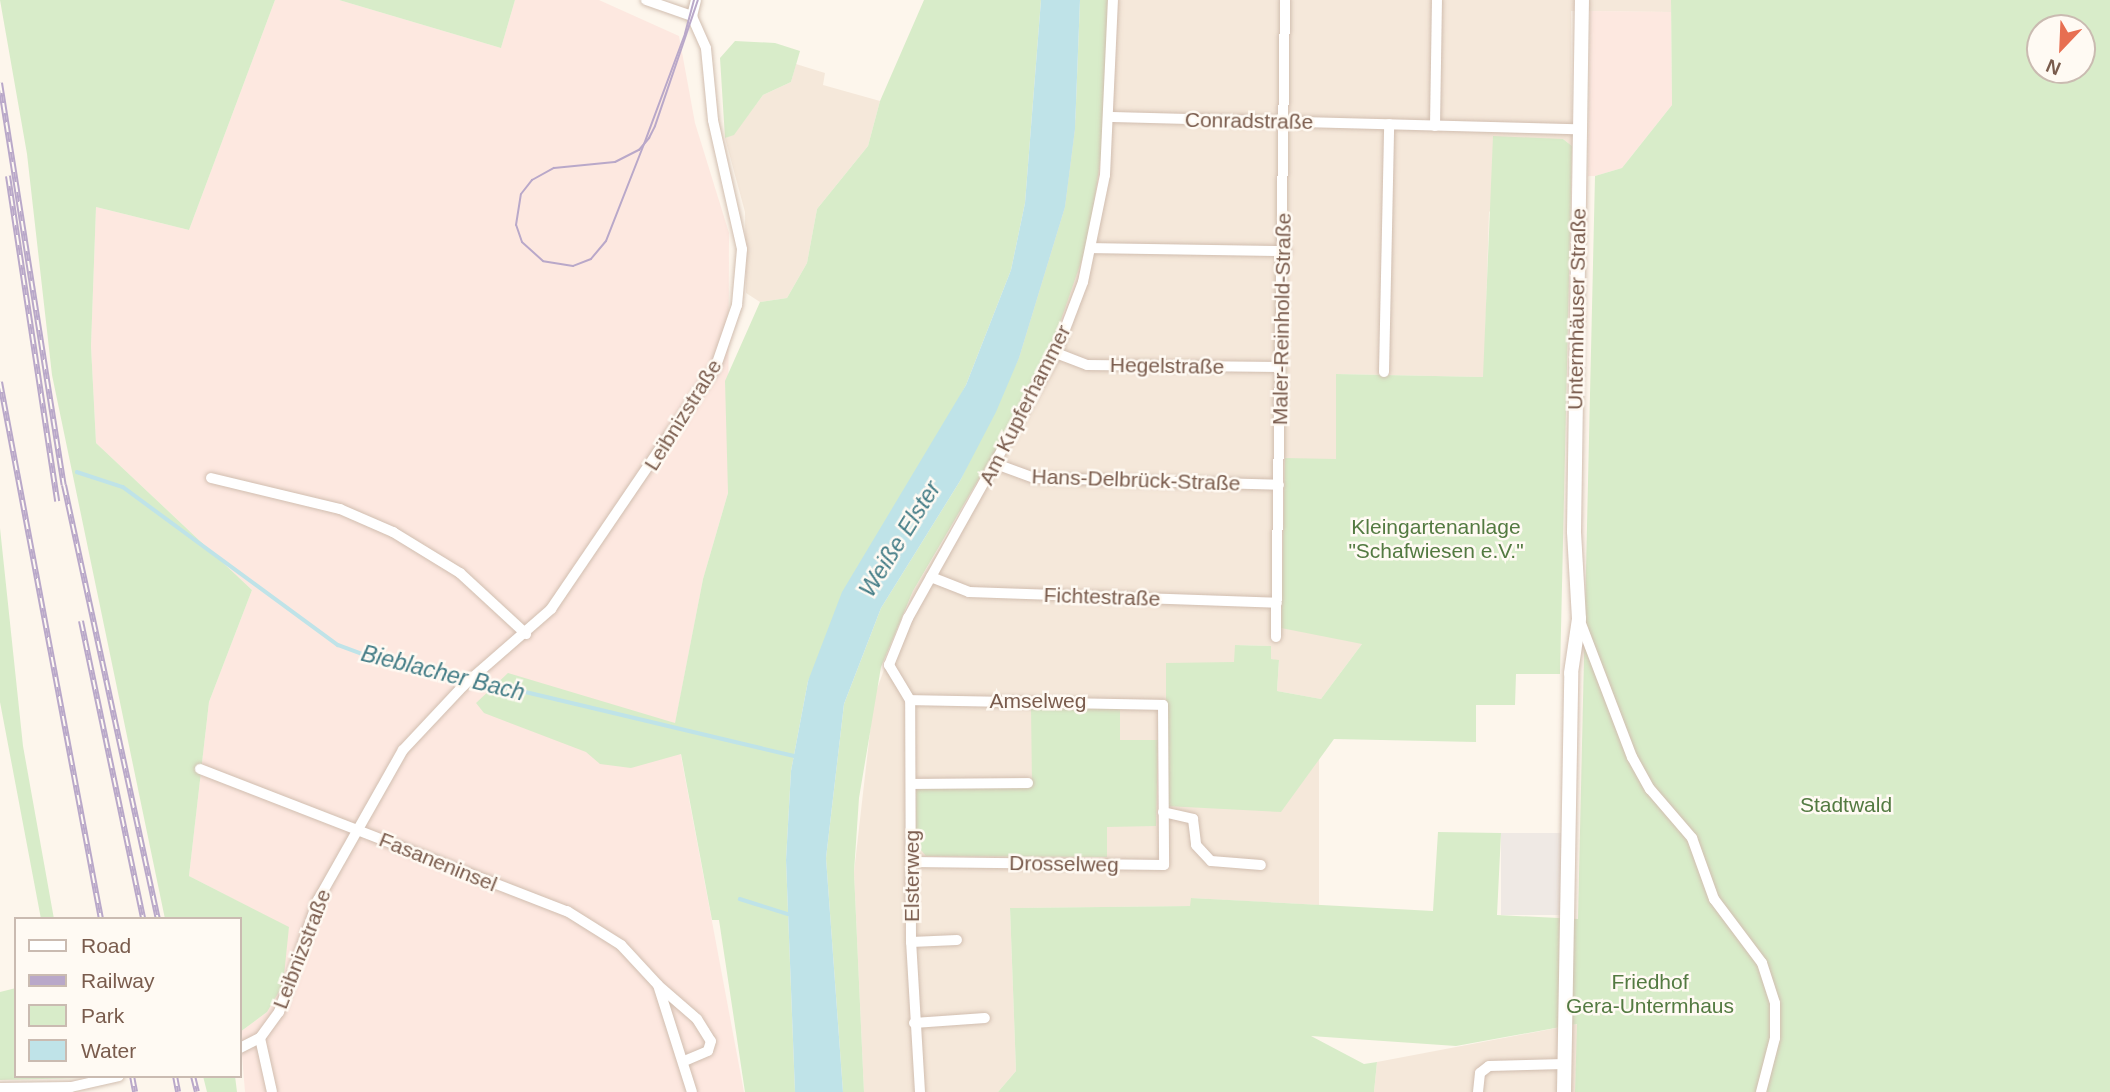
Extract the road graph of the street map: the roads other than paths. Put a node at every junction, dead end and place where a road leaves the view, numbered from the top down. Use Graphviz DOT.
graph roads {
  1 [pos="646,0"];
  2 [pos="696,0"];
  3 [pos="1113,0"];
  4 [pos="1285,0"];
  5 [pos="1437,0"];
  6 [pos="1582,0"];
  7 [pos="692,16"];
  8 [pos="1108,117"];
  9 [pos="1284,122"];
  10 [pos="1389,124"];
  11 [pos="1434,125"];
  12 [pos="1581,129"];
  13 [pos="1091,248"];
  14 [pos="1286,251"];
  15 [pos="1056,352"];
  16 [pos="1280,367"];
  17 [pos="1384,372"];
  18 [pos="996,464"];
  19 [pos="211,478"];
  20 [pos="1279,485"];
  21 [pos="931,577"];
  22 [pos="1277,603"];
  23 [pos="1579,619"];
  24 [pos="526,634"];
  25 [pos="1276,637"];
  26 [pos="889,665"];
  27 [pos="910,700"];
  28 [pos="1163,705"];
  29 [pos="200,769"];
  30 [pos="1028,783"];
  31 [pos="912,784"];
  32 [pos="1163,812"];
  33 [pos="357,830"];
  34 [pos="912,862"];
  35 [pos="1261,865"];
  36 [pos="957,940"];
  37 [pos="911,942"];
  38 [pos="657,985"];
  39 [pos="985,1018"];
  40 [pos="914,1023"];
  41 [pos="260,1038"];
  42 [pos="242,1047"];
  43 [pos="684,1061"];
  44 [pos="1564,1064"];
  45 [pos="108,1078"];
  46 [pos="0,1088"];
  47 [pos="37,1091"];
  48 [pos="272,1092"];
  49 [pos="692,1092"];
  50 [pos="920,1092"];
  51 [pos="1478,1092"];
  52 [pos="1564,1092"];
  53 [pos="1761,1092"];
  1 -- 7 [label="street"];
  2 -- 7 [label="street"];
  3 -- 8 [label="street, Am Kupferhammer"];
  4 -- 9 [label="street, Maler-Reinhold-Straße"];
  5 -- 11 [label="street"];
  6 -- 12 [label="main road, Untermhäuser Straße"];
  7 -- 24 [label="street, Leibnizstraße"];
  8 -- 9 [label="street, Conradstraße"];
  8 -- 13 [label="street, Am Kupferhammer"];
  9 -- 10 [label="street, Conradstraße"];
  9 -- 14 [label="street, Maler-Reinhold-Straße"];
  10 -- 11 [label="street, Conradstraße"];
  10 -- 17 [label="street"];
  11 -- 12 [label="street, Conradstraße"];
  12 -- 23 [label="main road, Untermhäuser Straße"];
  13 -- 14 [label="street"];
  13 -- 15 [label="street, Am Kupferhammer"];
  14 -- 16 [label="street, Maler-Reinhold-Straße"];
  15 -- 16 [label="street, Hegelstraße"];
  15 -- 18 [label="street, Am Kupferhammer"];
  16 -- 20 [label="street, Maler-Reinhold-Straße"];
  18 -- 20 [label="street, Hans-Delbrück-Straße"];
  18 -- 21 [label="street, Am Kupferhammer"];
  19 -- 24 [label="street"];
  20 -- 22 [label="street, Maler-Reinhold-Straße"];
  21 -- 22 [label="street, Fichtestraße"];
  21 -- 26 [label="street, Am Kupferhammer"];
  22 -- 25 [label="street, Maler-Reinhold-Straße"];
  23 -- 44 [label="main road, Untermhäuser Straße"];
  23 -- 53 [label="street, Untermhäuser Straße"];
  24 -- 33 [label="street, Leibnizstraße"];
  26 -- 27 [label="street, Elsterweg"];
  27 -- 28 [label="street, Amselweg"];
  27 -- 31 [label="street, Elsterweg"];
  28 -- 32 [label="street, Drosselweg"];
  29 -- 33 [label="street, Fasaneninsel"];
  30 -- 31 [label="street"];
  31 -- 34 [label="street, Elsterweg"];
  32 -- 34 [label="street, Drosselweg"];
  32 -- 35 [label="street"];
  33 -- 38 [label="street, Fasaneninsel"];
  33 -- 41 [label="street, Leibnizstraße"];
  34 -- 37 [label="street, Elsterweg"];
  36 -- 37 [label="street"];
  37 -- 40 [label="street, Elsterweg"];
  38 -- 43 [label="street, Fasaneninsel"];
  38 -- 43 [label="street, Fasaneninsel"];
  39 -- 40 [label="street"];
  40 -- 50 [label="street, Elsterweg"];
  41 -- 42 [label="street, Leibnizstraße"];
  41 -- 48 [label="street"];
  43 -- 49 [label="street, Fasaneninsel"];
  44 -- 51 [label="street"];
  44 -- 52 [label="main road, Untermhäuser Straße"];
  45 -- 47 [label="street"];
  46 -- 47 [label="street"];
}
